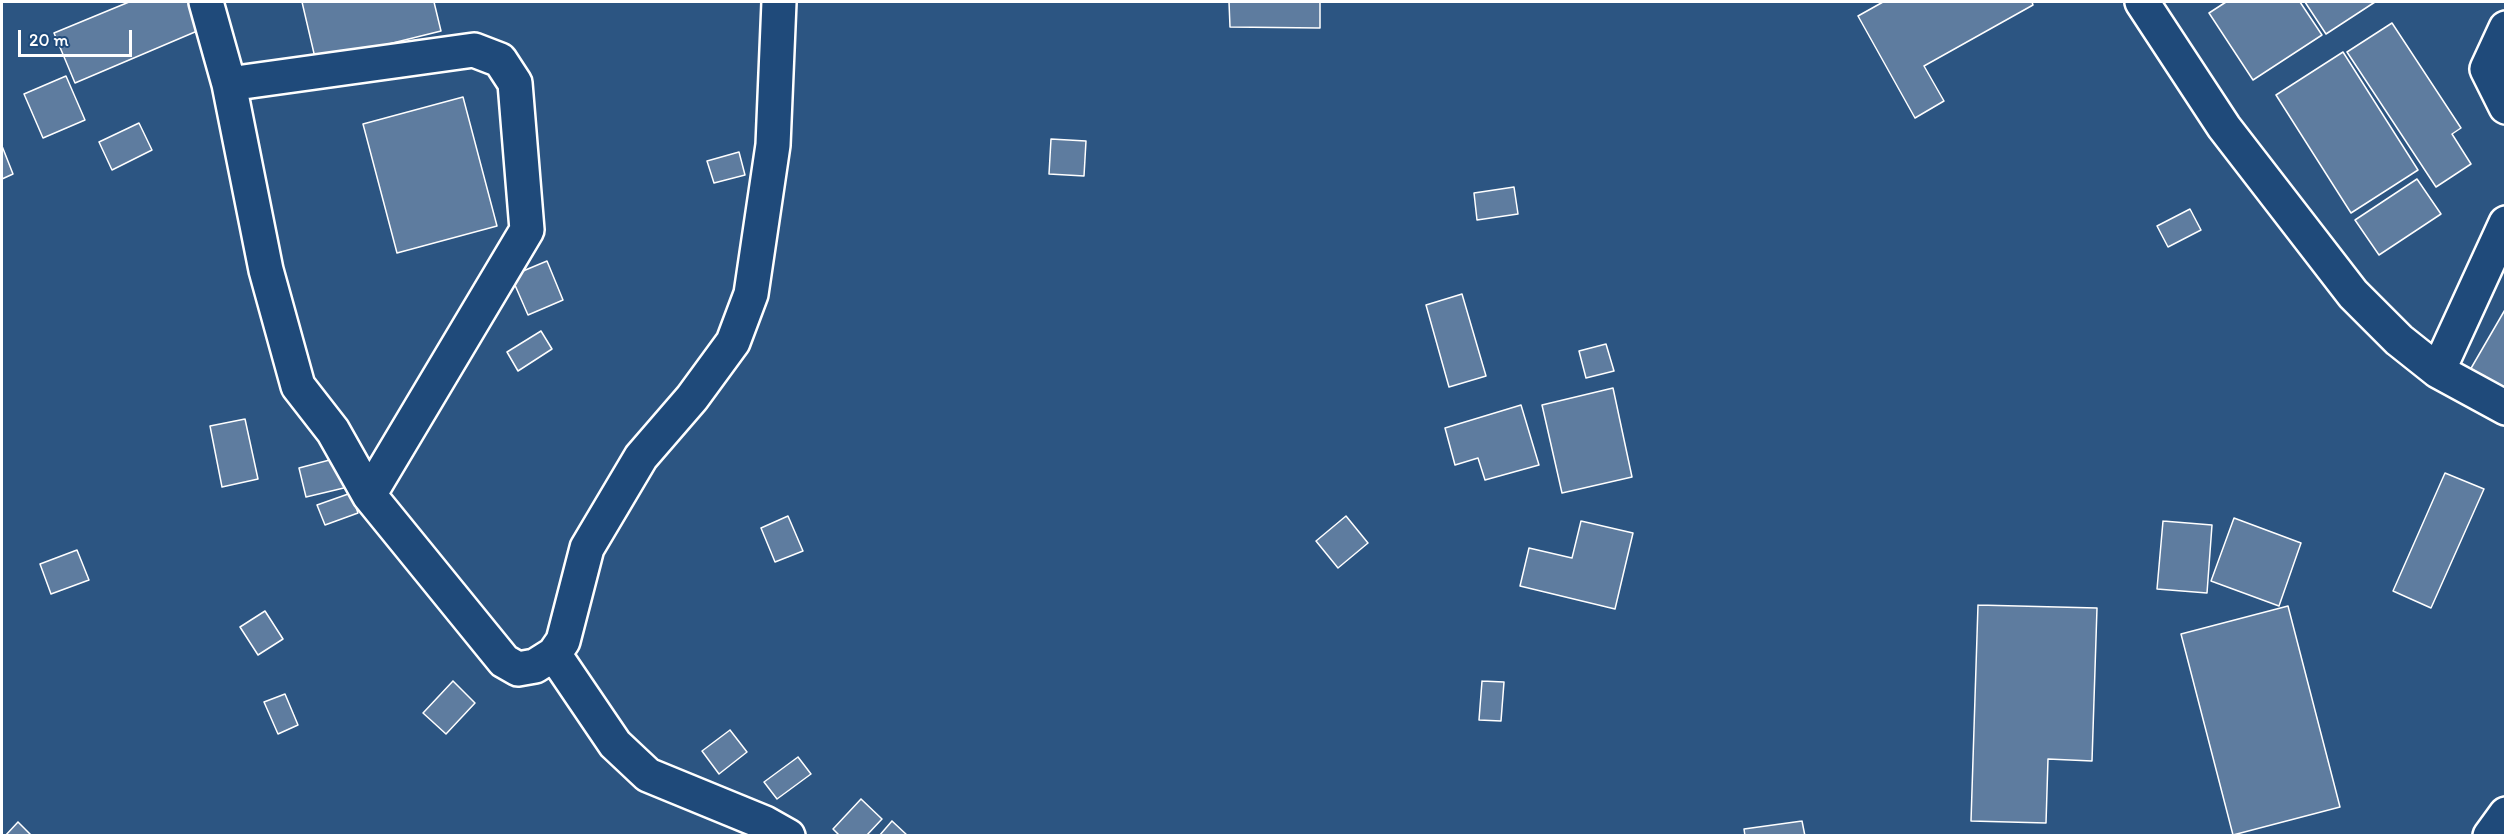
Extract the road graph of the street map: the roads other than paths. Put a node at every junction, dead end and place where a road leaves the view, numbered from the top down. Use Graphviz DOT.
graph roads {
  1 [pos="206,2"];
  2 [pos="779,2"];
  3 [pos="2142,2"];
  4 [pos="2505,28"];
  5 [pos="229,84"];
  6 [pos="2505,107"];
  7 [pos="2505,223"];
  8 [pos="2438,371"];
  9 [pos="2505,408"];
  10 [pos="369,495"];
  11 [pos="554,654"];
  12 [pos="2505,814"];
  13 [pos="788,836"];
  14 [pos="2490,836"];
  1 -- 5 [label="street"];
  2 -- 11 [label="street"];
  3 -- 8 [label="street"];
  4 -- 6 [label="street"];
  5 -- 10 [label="street"];
  5 -- 10 [label="street"];
  7 -- 8 [label="street"];
  8 -- 9 [label="street"];
  10 -- 11 [label="street"];
  11 -- 13 [label="street"];
  12 -- 14 [label="street"];
}
